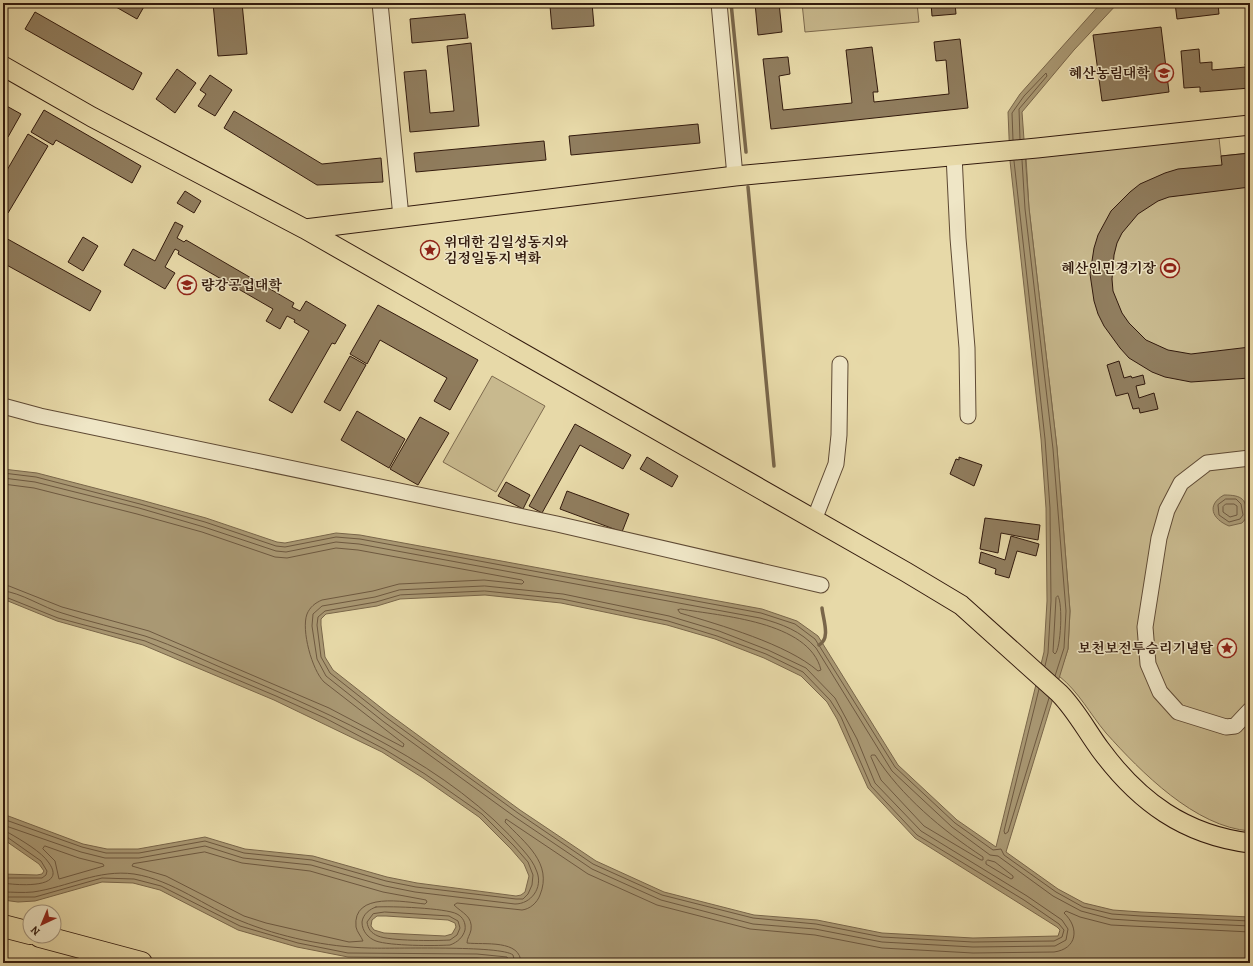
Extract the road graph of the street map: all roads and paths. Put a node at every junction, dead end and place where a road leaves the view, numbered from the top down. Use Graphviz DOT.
graph roads {
  1 [pos="380,3"];
  2 [pos="719,3"];
  3 [pos="3,66"];
  4 [pos="1250,125"];
  5 [pos="954,155"];
  6 [pos="735,176"];
  7 [pos="401,217"];
  8 [pos="305,229"];
  9 [pos="840,364"];
  10 [pos="3,406"];
  11 [pos="968,416"];
  12 [pos="1250,458"];
  13 [pos="814,520"];
  14 [pos="821,585"];
  15 [pos="1250,710"];
  16 [pos="1250,843"];
  17 [pos="3,926"];
  18 [pos="22,931"];
  19 [pos="59,944"];
  20 [pos="88,956"];
  21 [pos="141,963"];
  1 -- 7 [label="street"];
  2 -- 6 [label="street"];
  3 -- 8 [label="main road"];
  4 -- 5 [label="main road"];
  5 -- 6 [label="main road"];
  5 -- 11 [label="street"];
  6 -- 7 [label="main road"];
  7 -- 8 [label="main road"];
  8 -- 13 [label="main road"];
  9 -- 13 [label="street"];
  10 -- 14 [label="street"];
  12 -- 15 [label="street"];
  13 -- 16 [label="main road"];
  17 -- 18 [label="highway"];
  19 -- 20 [label="highway"];
  20 -- 21 [label="highway"];
}
